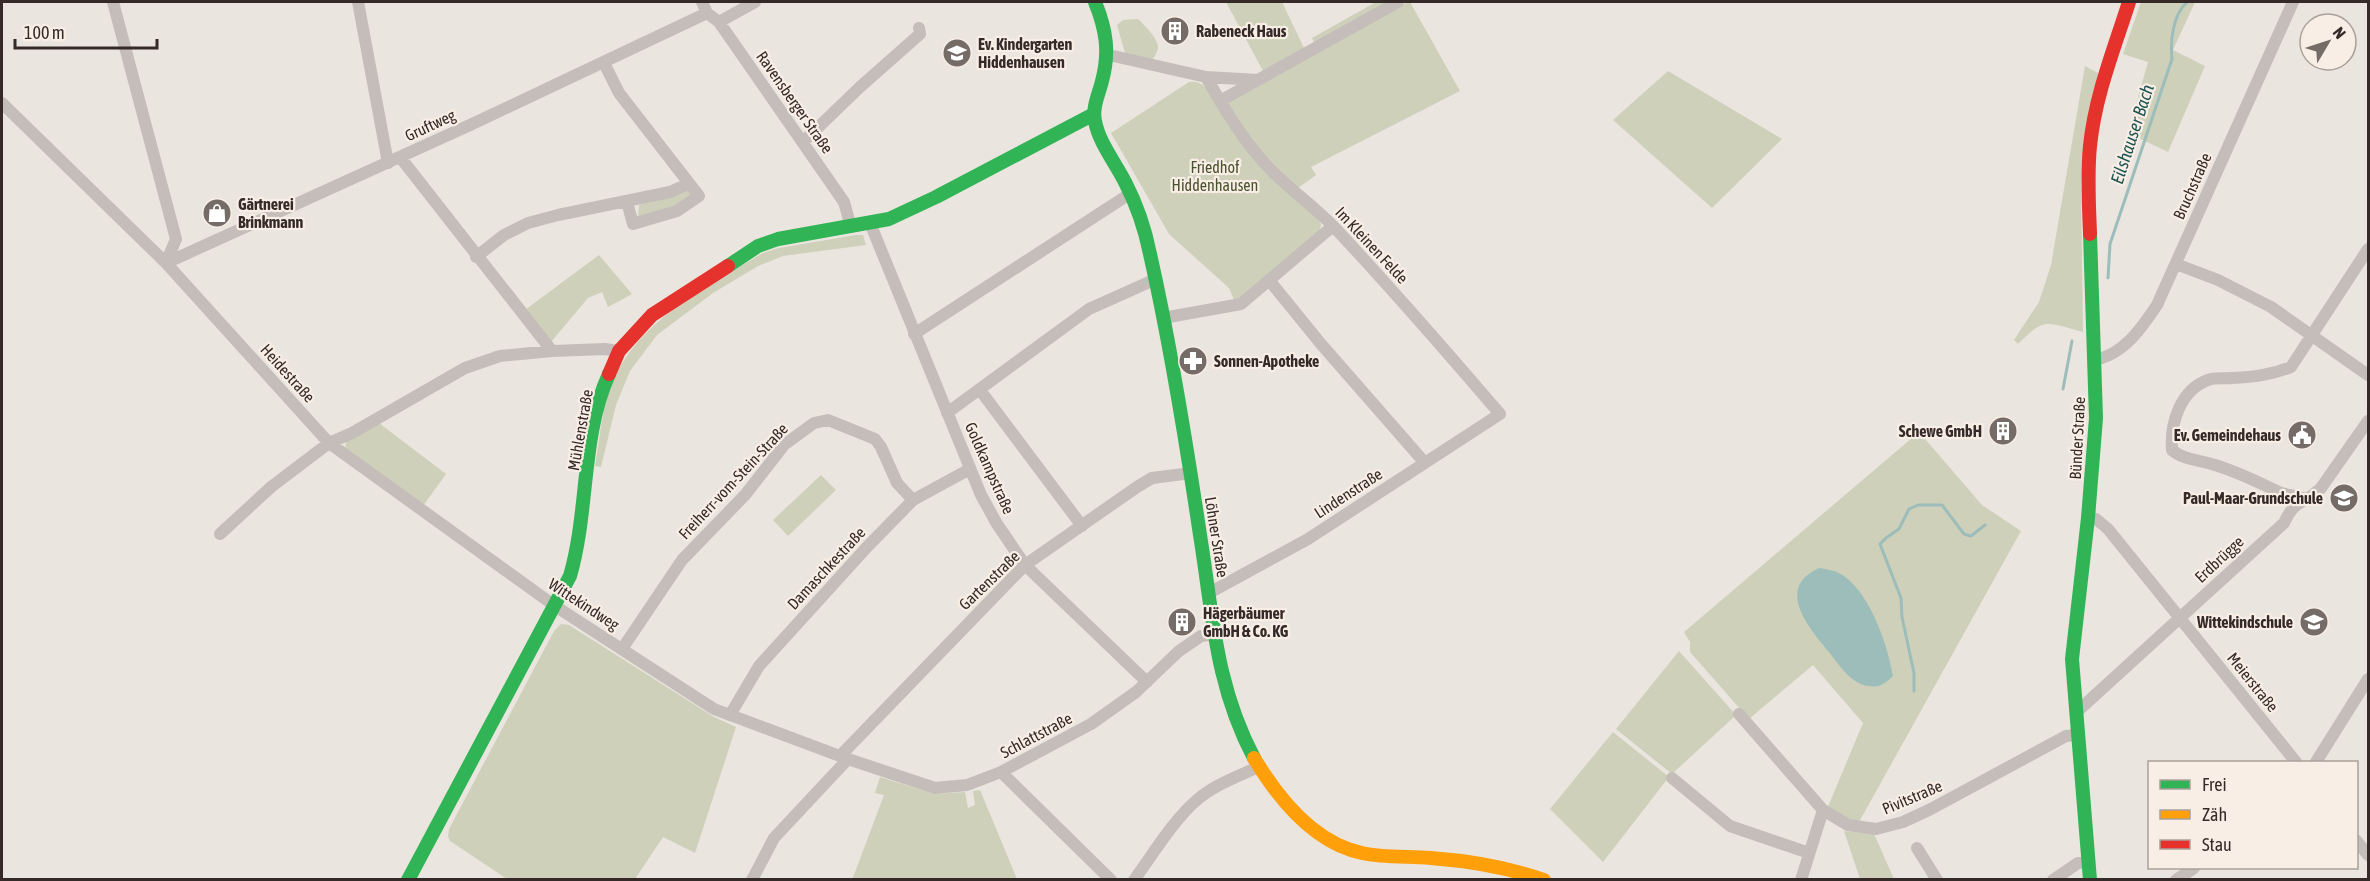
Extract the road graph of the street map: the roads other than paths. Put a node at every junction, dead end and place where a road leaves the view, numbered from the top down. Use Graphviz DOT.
graph roads {
  1 [pos="113,2"];
  2 [pos="358,2"];
  3 [pos="755,2"];
  4 [pos="1095,2"];
  5 [pos="1398,2"];
  6 [pos="2129,2"];
  7 [pos="2293,2"];
  8 [pos="705,7"];
  9 [pos="719,22"];
  10 [pos="919,27"];
  11 [pos="1108,55"];
  12 [pos="604,63"];
  13 [pos="1206,77"];
  14 [pos="1258,80"];
  15 [pos="1220,101"];
  16 [pos="2,103"];
  17 [pos="1094,114"];
  18 [pos="1098,130"];
  19 [pos="803,142"];
  20 [pos="1039,144"];
  21 [pos="394,160"];
  22 [pos="688,184"];
  23 [pos="1131,193"];
  24 [pos="627,202"];
  25 [pos="870,223"];
  26 [pos="851,226"];
  27 [pos="1333,226"];
  28 [pos="2368,249"];
  29 [pos="476,257"];
  30 [pos="166,262"];
  31 [pos="2176,264"];
  32 [pos="1156,279"];
  33 [pos="1269,280"];
  34 [pos="1163,318"];
  35 [pos="914,334"];
  36 [pos="2313,335"];
  37 [pos="552,351"];
  38 [pos="620,351"];
  39 [pos="2094,360"];
  40 [pos="2368,375"];
  41 [pos="980,390"];
  42 [pos="947,413"];
  43 [pos="1500,414"];
  44 [pos="2368,421"];
  45 [pos="329,444"];
  46 [pos="1425,463"];
  47 [pos="970,469"];
  48 [pos="1191,473"];
  49 [pos="2282,493"];
  50 [pos="2306,499"];
  51 [pos="913,500"];
  52 [pos="2291,509"];
  53 [pos="2088,518"];
  54 [pos="1082,526"];
  55 [pos="220,534"];
  56 [pos="1025,565"];
  57 [pos="1209,593"];
  58 [pos="555,606"];
  59 [pos="2180,618"];
  60 [pos="1215,634"];
  61 [pos="622,649"];
  62 [pos="2368,678"];
  63 [pos="1147,682"];
  64 [pos="2075,709"];
  65 [pos="1739,714"];
  66 [pos="730,715"];
  67 [pos="2078,735"];
  68 [pos="844,757"];
  69 [pos="2295,761"];
  70 [pos="2317,761"];
  71 [pos="1260,766"];
  72 [pos="1001,772"];
  73 [pos="1672,778"];
  74 [pos="1822,810"];
  75 [pos="2358,842"];
  76 [pos="1917,848"];
  77 [pos="1809,853"];
  78 [pos="2368,855"];
  79 [pos="2089,863"];
  80 [pos="2191,869"];
  81 [pos="408,879"];
  82 [pos="752,879"];
  83 [pos="1111,879"];
  84 [pos="1134,879"];
  85 [pos="1544,879"];
  86 [pos="1801,879"];
  87 [pos="1937,879"];
  88 [pos="2053,879"];
  89 [pos="2090,879"];
  90 [pos="2176,879"];
  1 -- 30 [label="street"];
  2 -- 21 [label="street"];
  3 -- 9 [label="street"];
  4 -- 11 [label="main road, Löhner Straße"];
  5 -- 14 [label="street"];
  6 -- 39 [label="main road, Bünder Straße"];
  7 -- 31 [label="street, Bruchstraße"];
  8 -- 9 [label="street, Ravensberger Straße"];
  8 -- 12 [label="street, Gruftweg"];
  9 -- 19 [label="street, Ravensberger Straße"];
  10 -- 19 [label="street"];
  11 -- 13 [label="street"];
  11 -- 17 [label="main road, Löhner Straße"];
  12 -- 21 [label="street, Gruftweg"];
  12 -- 22 [label="street"];
  13 -- 14 [label="street"];
  13 -- 15 [label="street, Im Kleinen Felde"];
  14 -- 15 [label="street"];
  15 -- 27 [label="street, Im Kleinen Felde"];
  16 -- 30 [label="street, Heidestraße"];
  17 -- 18 [label="main road, Löhner Straße"];
  17 -- 20 [label="main road, Mühlenstraße"];
  18 -- 20 [label="main road, Mühlenstraße"];
  18 -- 23 [label="main road, Löhner Straße"];
  19 -- 26 [label="street, Ravensberger Straße"];
  20 -- 25 [label="main road, Mühlenstraße"];
  21 -- 29 [label="street"];
  21 -- 30 [label="street, Gruftweg"];
  22 -- 24 [label="street"];
  22 -- 24 [label="street"];
  23 -- 32 [label="main road, Löhner Straße"];
  23 -- 35 [label="street"];
  24 -- 29 [label="street"];
  25 -- 26 [label="main road, Mühlenstraße"];
  25 -- 35 [label="street, Goldkampstraße"];
  26 -- 38 [label="main road, Mühlenstraße"];
  27 -- 33 [label="street"];
  27 -- 43 [label="street, Im Kleinen Felde"];
  28 -- 36 [label="street"];
  29 -- 37 [label="street"];
  30 -- 45 [label="street, Heidestraße"];
  31 -- 36 [label="street"];
  31 -- 39 [label="street, Bruchstraße"];
  32 -- 34 [label="main road, Löhner Straße"];
  32 -- 41 [label="street"];
  33 -- 34 [label="street"];
  33 -- 46 [label="street"];
  34 -- 48 [label="main road, Löhner Straße"];
  35 -- 42 [label="street, Goldkampstraße"];
  36 -- 40 [label="street"];
  36 -- 49 [label="street"];
  37 -- 38 [label="street"];
  37 -- 45 [label="street"];
  38 -- 58 [label="main road, Mühlenstraße"];
  39 -- 53 [label="main road, Bünder Straße"];
  41 -- 42 [label="street"];
  41 -- 54 [label="street"];
  42 -- 47 [label="street, Goldkampstraße"];
  43 -- 46 [label="street, Lindenstraße"];
  44 -- 50 [label="street, Erdbrügge"];
  45 -- 55 [label="street"];
  45 -- 58 [label="street, Wittekindweg"];
  46 -- 57 [label="street, Lindenstraße"];
  47 -- 51 [label="street, Damaschkestraße"];
  47 -- 56 [label="street, Goldkampstraße"];
  48 -- 54 [label="street, Gartenstraße"];
  48 -- 57 [label="main road, Löhner Straße"];
  49 -- 50 [label="street"];
  49 -- 52 [label="street"];
  50 -- 52 [label="street, Erdbrügge"];
  51 -- 61 [label="street, Freiherr-vom-Stein-Straße"];
  51 -- 66 [label="street, Damaschkestraße"];
  52 -- 59 [label="street, Erdbrügge"];
  53 -- 59 [label="street, Meierstraße"];
  53 -- 64 [label="main road, Bünder Straße"];
  54 -- 56 [label="street, Gartenstraße"];
  56 -- 63 [label="street, Goldkampstraße"];
  56 -- 68 [label="street, Gartenstraße"];
  57 -- 60 [label="main road, Löhner Straße"];
  58 -- 61 [label="street, Wittekindweg"];
  58 -- 81 [label="main road, Mühlenstraße"];
  59 -- 64 [label="street, Erdbrügge"];
  59 -- 69 [label="street, Meierstraße"];
  60 -- 63 [label="street, Schlattstraße"];
  60 -- 71 [label="main road, Löhner Straße"];
  61 -- 66 [label="street, Wittekindweg"];
  62 -- 70 [label="street"];
  63 -- 72 [label="street, Schlattstraße"];
  64 -- 67 [label="main road, Bünder Straße"];
  65 -- 74 [label="street"];
  66 -- 68 [label="street, Wittekindweg"];
  67 -- 74 [label="street, Pivitstraße"];
  67 -- 79 [label="main road, Bünder Straße"];
  68 -- 72 [label="street, Schlattstraße"];
  68 -- 82 [label="street"];
  71 -- 84 [label="street"];
  71 -- 85 [label="main road, Löhner Straße"];
  72 -- 83 [label="street"];
  73 -- 77 [label="street"];
  74 -- 77 [label="street"];
  75 -- 78 [label="street"];
  76 -- 87 [label="street"];
  77 -- 86 [label="street"];
  79 -- 88 [label="street"];
  79 -- 89 [label="main road, Bünder Straße"];
  80 -- 90 [label="street"];
}
